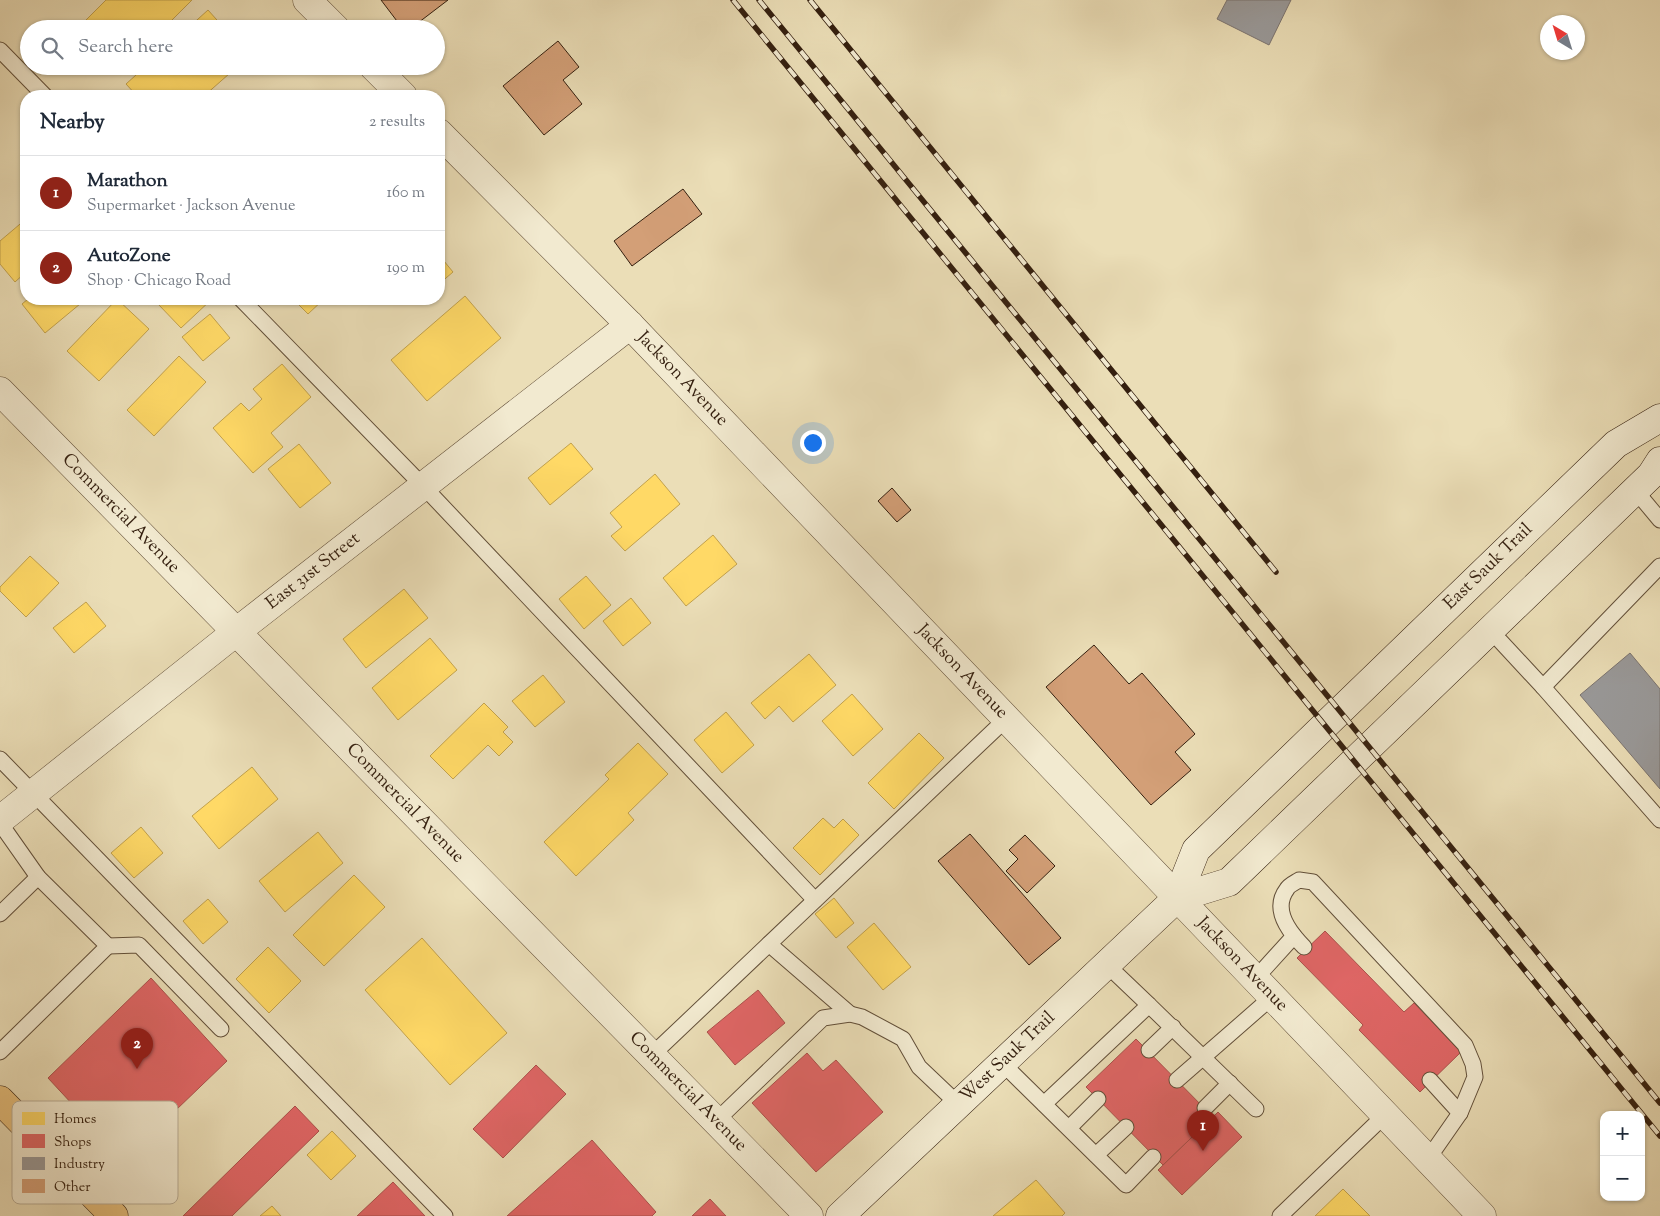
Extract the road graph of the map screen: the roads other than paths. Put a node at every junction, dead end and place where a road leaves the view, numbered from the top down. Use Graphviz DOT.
graph roads {
  1 [pos="307,0"];
  2 [pos="327,20"];
  3 [pos="0,50"];
  4 [pos="20,70"];
  5 [pos="24,75"];
  6 [pos="382,75"];
  7 [pos="39,90"];
  8 [pos="397,90"];
  9 [pos="445,139"];
  10 [pos="247,305"];
  11 [pos="630,325"];
  12 [pos="0,391"];
  13 [pos="1660,418"];
  14 [pos="1660,461"];
  15 [pos="424,487"];
  16 [pos="1635,490"];
  17 [pos="1660,520"];
  18 [pos="1660,566"];
  19 [pos="1491,631"];
  20 [pos="236,632"];
  21 [pos="1543,687"];
  22 [pos="1006,719"];
  23 [pos="1324,724"];
  24 [pos="0,759"];
  25 [pos="34,794"];
  26 [pos="1660,820"];
  27 [pos="0,822"];
  28 [pos="38,877"];
  29 [pos="1177,898"];
  30 [pos="815,900"];
  31 [pos="0,914"];
  32 [pos="1294,936"];
  33 [pos="769,944"];
  34 [pos="108,946"];
  35 [pos="1304,947"];
  36 [pos="1106,964"];
  37 [pos="1263,988"];
  38 [pos="1149,1005"];
  39 [pos="850,1014"];
  40 [pos="1173,1027"];
  41 [pos="222,1029"];
  42 [pos="1149,1050"];
  43 [pos="0,1052"];
  44 [pos="652,1055"];
  45 [pos="1203,1056"];
  46 [pos="1002,1063"];
  47 [pos="1177,1080"];
  48 [pos="1430,1080"];
  49 [pos="1230,1083"];
  50 [pos="1098,1099"];
  51 [pos="0,1100"];
  52 [pos="958,1104"];
  53 [pos="1044,1104"];
  54 [pos="1205,1108"];
  55 [pos="1256,1108"];
  56 [pos="12,1112"];
  57 [pos="1460,1113"];
  58 [pos="1385,1115"];
  59 [pos="716,1121"];
  60 [pos="1126,1127"];
  61 [pos="1069,1128"];
  62 [pos="1096,1155"];
  63 [pos="1153,1157"];
  64 [pos="1428,1159"];
  65 [pos="102,1204"];
  66 [pos="114,1216"];
  67 [pos="445,1216"];
  68 [pos="809,1216"];
  69 [pos="840,1216"];
  70 [pos="1280,1216"];
  71 [pos="1482,1216"];
  1 -- 2 [label="street"];
  3 -- 4 [label="lane"];
  5 -- 7 [label="lane"];
  6 -- 8 [label="street"];
  9 -- 11 [label="street, Jackson Avenue"];
  10 -- 15 [label="lane"];
  11 -- 15 [label="street, East 31st Street"];
  11 -- 22 [label="street, Jackson Avenue"];
  12 -- 20 [label="street, Commercial Avenue"];
  13 -- 23 [label="street, East Sauk Trail"];
  14 -- 16 [label="street"];
  15 -- 20 [label="street, East 31st Street"];
  15 -- 30 [label="lane"];
  16 -- 17 [label="lane"];
  16 -- 19 [label="street"];
  18 -- 21 [label="lane"];
  19 -- 21 [label="lane"];
  19 -- 29 [label="street, West Sauk Trail"];
  20 -- 25 [label="street, East 31st Street"];
  20 -- 44 [label="street, Commercial Avenue"];
  21 -- 26 [label="lane"];
  22 -- 29 [label="street, Jackson Avenue"];
  22 -- 30 [label="lane"];
  23 -- 29 [label="street, West Sauk Trail"];
  24 -- 25 [label="lane"];
  25 -- 27 [label="street, East 31st Street"];
  25 -- 67 [label="lane"];
  27 -- 28 [label="lane"];
  28 -- 31 [label="lane"];
  28 -- 34 [label="lane"];
  29 -- 36 [label="street, West Sauk Trail"];
  29 -- 37 [label="street, Jackson Avenue"];
  30 -- 33 [label="lane"];
  32 -- 35 [label="lane"];
  32 -- 37 [label="lane"];
  32 -- 57 [label="lane"];
  33 -- 39 [label="lane"];
  33 -- 44 [label="lane"];
  34 -- 41 [label="lane"];
  34 -- 43 [label="lane"];
  36 -- 38 [label="lane"];
  36 -- 46 [label="street, West Sauk Trail"];
  37 -- 45 [label="lane"];
  37 -- 58 [label="street, Jackson Avenue"];
  38 -- 40 [label="lane"];
  38 -- 53 [label="lane"];
  39 -- 52 [label="lane"];
  39 -- 59 [label="lane"];
  40 -- 42 [label="lane"];
  40 -- 45 [label="lane"];
  44 -- 59 [label="street, Commercial Avenue"];
  45 -- 47 [label="lane"];
  45 -- 49 [label="lane"];
  46 -- 52 [label="street, West Sauk Trail"];
  46 -- 53 [label="lane"];
  48 -- 57 [label="lane"];
  49 -- 54 [label="lane"];
  49 -- 55 [label="lane"];
  50 -- 61 [label="lane"];
  51 -- 56 [label="main road"];
  52 -- 69 [label="street, West Sauk Trail"];
  53 -- 61 [label="lane"];
  57 -- 64 [label="lane"];
  58 -- 64 [label="street, Jackson Avenue"];
  58 -- 70 [label="lane"];
  59 -- 68 [label="street, Commercial Avenue"];
  60 -- 62 [label="lane"];
  61 -- 62 [label="lane"];
  62 -- 63 [label="lane"];
  64 -- 71 [label="street, Jackson Avenue"];
  65 -- 66 [label="main road"];
}
